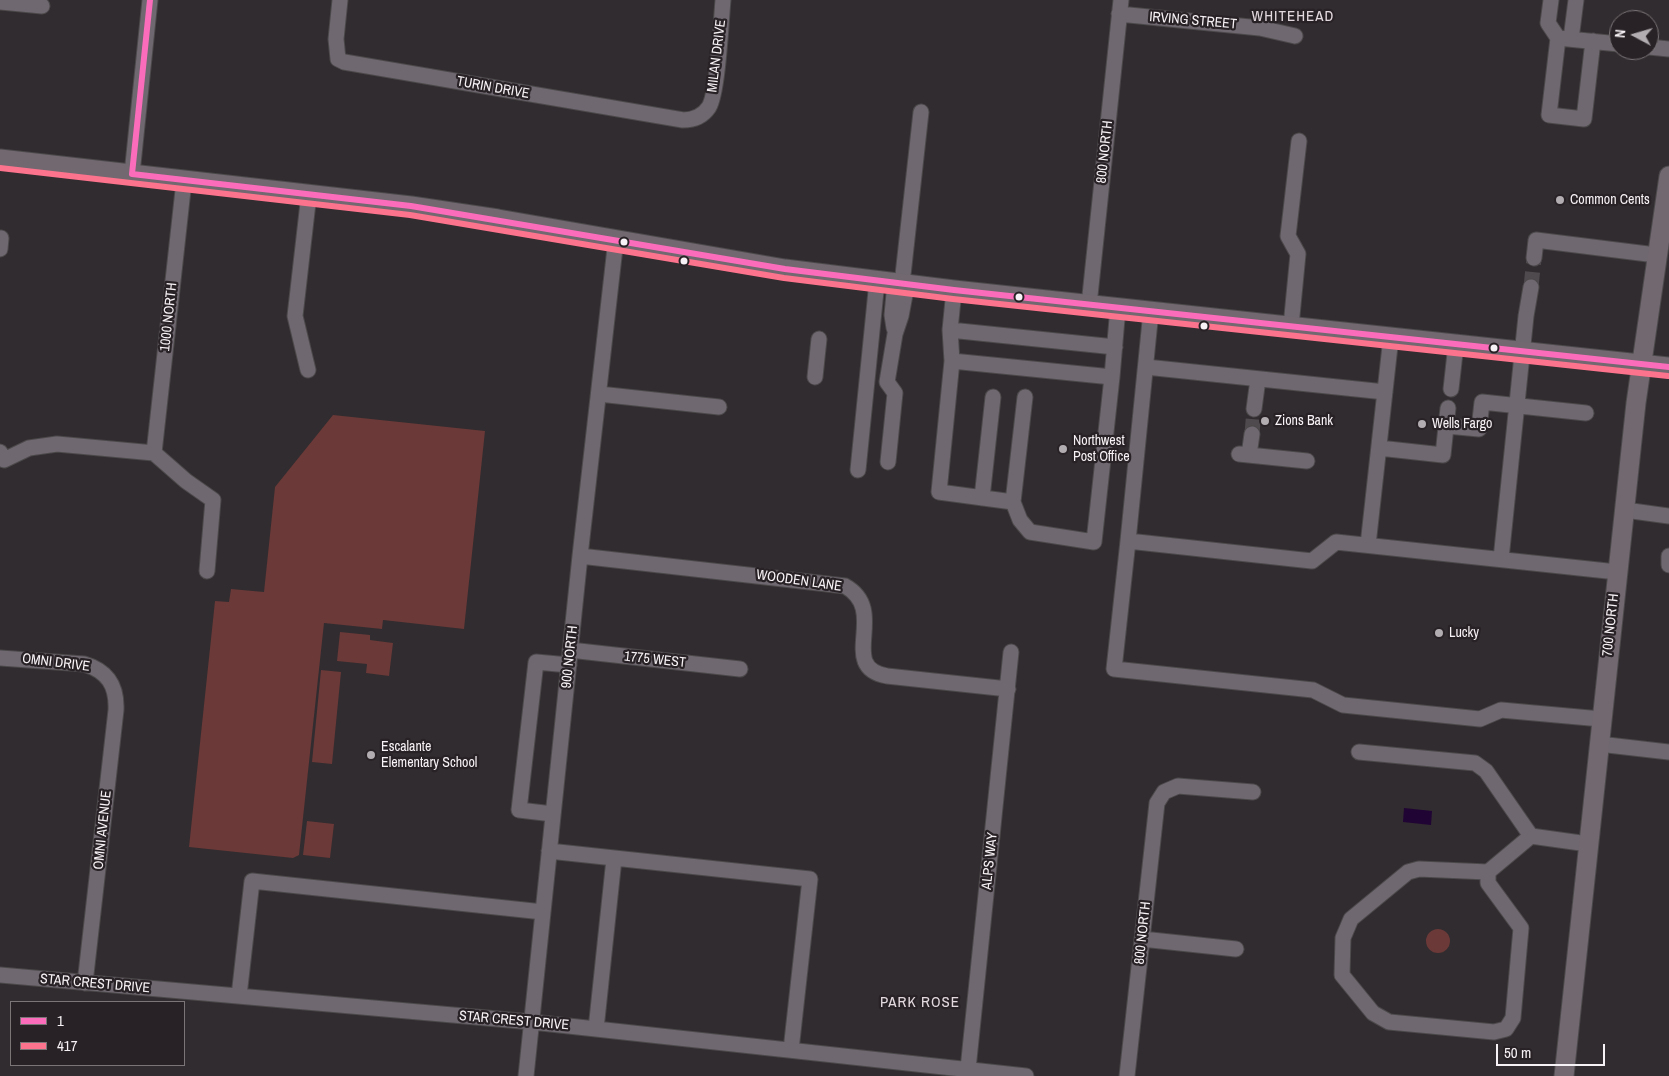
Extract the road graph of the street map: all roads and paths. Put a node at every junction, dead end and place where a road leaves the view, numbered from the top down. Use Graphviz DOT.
graph roads {
  1 [pos="150,0"];
  2 [pos="340,0"];
  3 [pos="723,0"];
  4 [pos="1551,0"];
  5 [pos="1576,0"];
  6 [pos="0,2"];
  7 [pos="42,6"];
  8 [pos="1120,7"];
  9 [pos="1295,36"];
  10 [pos="1565,38"];
  11 [pos="1593,41"];
  12 [pos="1609,43"];
  13 [pos="706,111"];
  14 [pos="921,112"];
  15 [pos="1298,141"];
  16 [pos="0,159"];
  17 [pos="132,174"];
  18 [pos="1669,176"];
  19 [pos="184,181"];
  20 [pos="309,194"];
  21 [pos="616,239"];
  22 [pos="1661,249"];
  23 [pos="1534,258"];
  24 [pos="895,283"];
  25 [pos="1531,288"];
  26 [pos="954,290"];
  27 [pos="1089,304"];
  28 [pos="1118,307"];
  29 [pos="1151,311"];
  30 [pos="1291,326"];
  31 [pos="950,330"];
  32 [pos="1391,337"];
  33 [pos="820,339"];
  34 [pos="1456,344"];
  35 [pos="1114,347"];
  36 [pos="1524,351"];
  37 [pos="952,361"];
  38 [pos="1641,364"];
  39 [pos="1146,367"];
  40 [pos="1669,367"];
  41 [pos="308,370"];
  42 [pos="815,377"];
  43 [pos="1112,377"];
  44 [pos="1258,379"];
  45 [pos="1451,389"];
  46 [pos="1385,392"];
  47 [pos="599,394"];
  48 [pos="993,397"];
  49 [pos="1025,397"];
  50 [pos="1518,406"];
  51 [pos="719,407"];
  52 [pos="1448,408"];
  53 [pos="1254,409"];
  54 [pos="1586,413"];
  55 [pos="1447,426"];
  56 [pos="1252,434"];
  57 [pos="1379,448"];
  58 [pos="154,454"];
  59 [pos="2,456"];
  60 [pos="1307,461"];
  61 [pos="888,462"];
  62 [pos="858,470"];
  63 [pos="982,498"];
  64 [pos="1013,502"];
  65 [pos="1625,510"];
  66 [pos="1669,516"];
  67 [pos="1128,541"];
  68 [pos="1368,545"];
  69 [pos="580,556"];
  70 [pos="1669,556"];
  71 [pos="1501,560"];
  72 [pos="1669,565"];
  73 [pos="207,571"];
  74 [pos="1617,572"];
  75 [pos="1011,652"];
  76 [pos="0,658"];
  77 [pos="570,658"];
  78 [pos="740,669"];
  79 [pos="108,677"];
  80 [pos="1008,689"];
  81 [pos="1602,718"];
  82 [pos="1599,744"];
  83 [pos="1359,752"];
  84 [pos="1669,752"];
  85 [pos="1253,792"];
  86 [pos="553,814"];
  87 [pos="1531,836"];
  88 [pos="1588,844"];
  89 [pos="549,851"];
  90 [pos="614,859"];
  91 [pos="1488,872"];
  92 [pos="543,912"];
  93 [pos="1142,939"];
  94 [pos="1236,949"];
  95 [pos="0,975"];
  96 [pos="86,983"];
  97 [pos="240,996"];
  98 [pos="532,1022"];
  99 [pos="596,1029"];
  100 [pos="791,1050"];
  101 [pos="968,1069"];
  102 [pos="526,1076"];
  103 [pos="1026,1076"];
  104 [pos="1128,1076"];
  105 [pos="1564,1076"];
  1 -- 17 [label="street"];
  2 -- 13 [label="street, TURIN DRIVE"];
  3 -- 13 [label="street, MILAN DRIVE"];
  4 -- 10 [label="street"];
  5 -- 10 [label="street"];
  6 -- 7 [label="street"];
  8 -- 9 [label="street, IRVING STREET"];
  8 -- 27 [label="street, 800 NORTH"];
  10 -- 11 [label="street"];
  10 -- 11 [label="street"];
  11 -- 12 [label="street"];
  14 -- 24 [label="street"];
  15 -- 30 [label="street"];
  16 -- 17 [label="main road"];
  17 -- 19 [label="main road"];
  18 -- 22 [label="main road, 700 NORTH"];
  19 -- 20 [label="main road"];
  19 -- 58 [label="street, 1000 NORTH"];
  20 -- 21 [label="main road"];
  20 -- 41 [label="street"];
  21 -- 24 [label="main road"];
  21 -- 47 [label="street, 900 NORTH"];
  22 -- 23 [label="street"];
  22 -- 38 [label="main road, 700 NORTH"];
  24 -- 26 [label="main road"];
  24 -- 61 [label="street"];
  24 -- 62 [label="street"];
  25 -- 36 [label="street"];
  26 -- 27 [label="main road"];
  26 -- 31 [label="street"];
  27 -- 28 [label="main road"];
  28 -- 29 [label="main road"];
  28 -- 35 [label="street"];
  29 -- 30 [label="main road"];
  29 -- 39 [label="street"];
  30 -- 32 [label="main road"];
  31 -- 35 [label="street"];
  31 -- 37 [label="street"];
  32 -- 34 [label="main road"];
  32 -- 46 [label="street"];
  33 -- 42 [label="street"];
  34 -- 36 [label="main road"];
  34 -- 45 [label="street"];
  35 -- 43 [label="street"];
  36 -- 38 [label="main road"];
  36 -- 50 [label="street"];
  37 -- 43 [label="street"];
  37 -- 63 [label="street"];
  38 -- 40 [label="main road"];
  38 -- 65 [label="main road, 700 NORTH"];
  39 -- 44 [label="street"];
  39 -- 67 [label="street"];
  43 -- 64 [label="street"];
  44 -- 46 [label="street"];
  44 -- 53 [label="street"];
  46 -- 57 [label="street"];
  47 -- 51 [label="street"];
  47 -- 69 [label="street, 900 NORTH"];
  48 -- 63 [label="street"];
  49 -- 64 [label="street"];
  50 -- 54 [label="street"];
  50 -- 55 [label="street"];
  50 -- 71 [label="street"];
  52 -- 55 [label="street"];
  55 -- 57 [label="street"];
  56 -- 60 [label="street"];
  57 -- 68 [label="street"];
  58 -- 59 [label="street"];
  58 -- 73 [label="street"];
  63 -- 64 [label="street"];
  65 -- 66 [label="street"];
  65 -- 74 [label="main road, 700 NORTH"];
  67 -- 68 [label="street"];
  67 -- 81 [label="street"];
  68 -- 71 [label="street"];
  69 -- 77 [label="street, 900 NORTH"];
  69 -- 80 [label="street, WOODEN LANE"];
  70 -- 72 [label="street"];
  71 -- 74 [label="street"];
  74 -- 81 [label="main road, 700 NORTH"];
  75 -- 80 [label="street, ALPS WAY"];
  76 -- 79 [label="street, OMNI DRIVE"];
  77 -- 78 [label="street, 1775 WEST"];
  77 -- 86 [label="street, 900 NORTH"];
  77 -- 86 [label="street, 1775 WEST"];
  79 -- 96 [label="street, OMNI AVENUE"];
  80 -- 101 [label="street, ALPS WAY"];
  81 -- 82 [label="main road, 700 NORTH"];
  82 -- 84 [label="street"];
  82 -- 88 [label="main road, 700 NORTH"];
  83 -- 87 [label="street"];
  85 -- 93 [label="street, 800 NORTH"];
  86 -- 89 [label="street, 900 NORTH"];
  87 -- 88 [label="street"];
  87 -- 91 [label="street"];
  88 -- 105 [label="main road, 700 NORTH"];
  89 -- 90 [label="street"];
  89 -- 92 [label="street, 900 NORTH"];
  90 -- 99 [label="street"];
  90 -- 100 [label="street"];
  91 -- 91 [label="street"];
  92 -- 97 [label="street"];
  92 -- 98 [label="street, 900 NORTH"];
  93 -- 94 [label="street"];
  93 -- 104 [label="street, 800 NORTH"];
  95 -- 96 [label="street, STAR CREST DRIVE"];
  96 -- 97 [label="street, STAR CREST DRIVE"];
  97 -- 98 [label="street, STAR CREST DRIVE"];
  98 -- 99 [label="street, STAR CREST DRIVE"];
  98 -- 102 [label="street, 900 NORTH"];
  99 -- 100 [label="street, STAR CREST DRIVE"];
  100 -- 101 [label="street, STAR CREST DRIVE"];
  101 -- 103 [label="street, STAR CREST DRIVE"];
}
